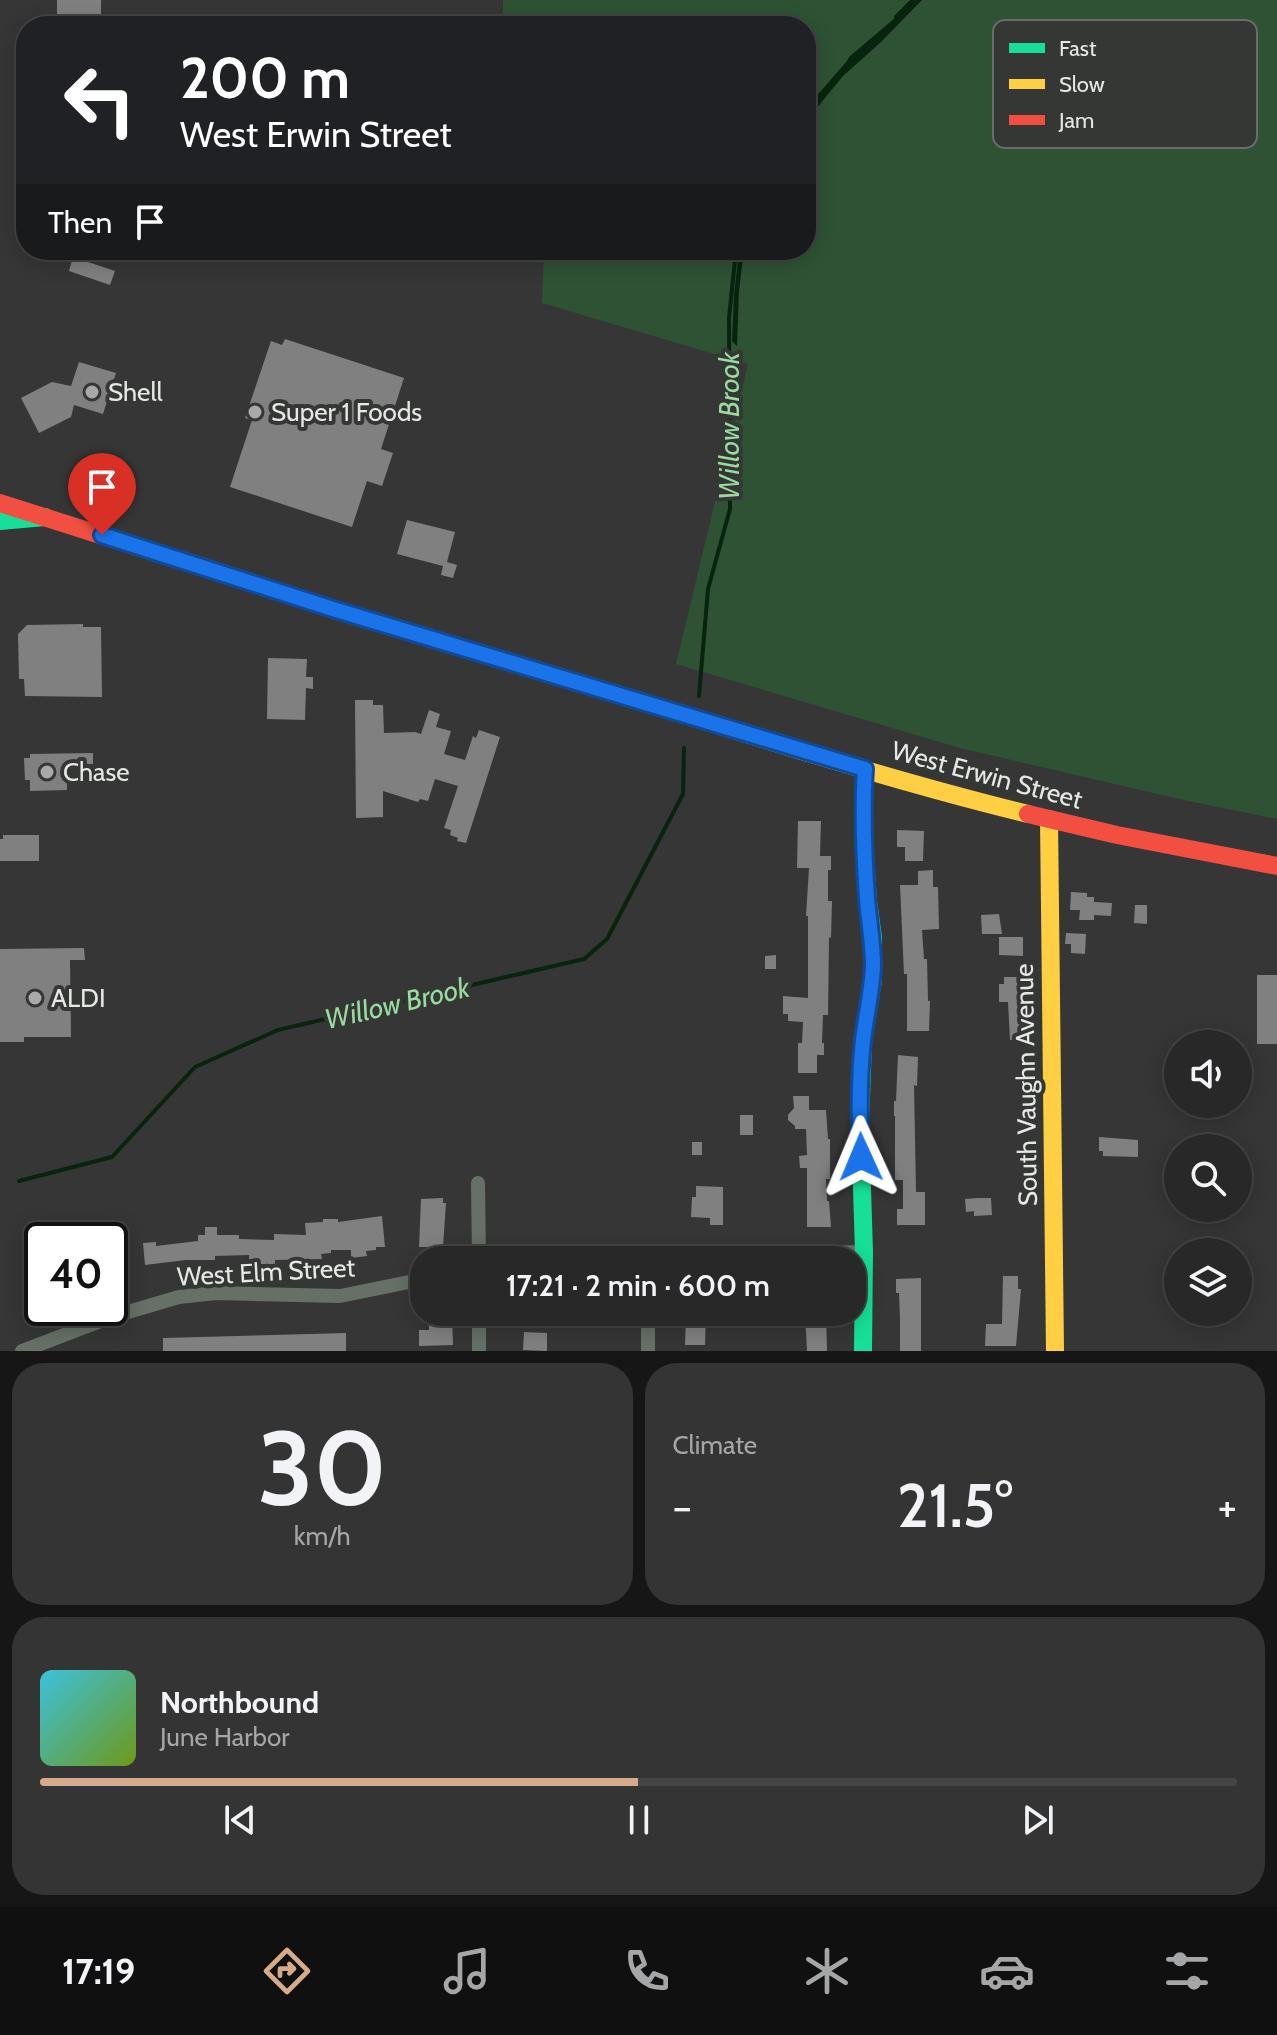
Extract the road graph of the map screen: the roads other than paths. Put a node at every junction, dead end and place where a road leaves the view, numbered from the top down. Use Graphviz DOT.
graph roads {
  1 [pos="0,503"];
  2 [pos="45,517"];
  3 [pos="0,521"];
  4 [pos="865,769"];
  5 [pos="1049,819"];
  6 [pos="1277,866"];
  7 [pos="478,1183"];
  8 [pos="479,1246"];
  9 [pos="864,1246"];
  10 [pos="410,1282"];
  11 [pos="479,1326"];
  12 [pos="648,1326"];
  13 [pos="863,1326"];
  14 [pos="22,1351"];
  15 [pos="479,1351"];
  16 [pos="648,1351"];
  17 [pos="863,1351"];
  18 [pos="1055,1351"];
  1 -- 2 [label="main road, West Erwin Street"];
  2 -- 3 [label="main road"];
  2 -- 4 [label="main road, West Erwin Street"];
  4 -- 5 [label="main road, West Erwin Street"];
  4 -- 9 [label="main road"];
  5 -- 6 [label="main road, West Erwin Street"];
  5 -- 18 [label="main road, South Vaughn Avenue"];
  7 -- 8 [label="street"];
  10 -- 14 [label="street, West Elm Street"];
  11 -- 15 [label="street"];
  12 -- 16 [label="street"];
  13 -- 17 [label="main road"];
}
